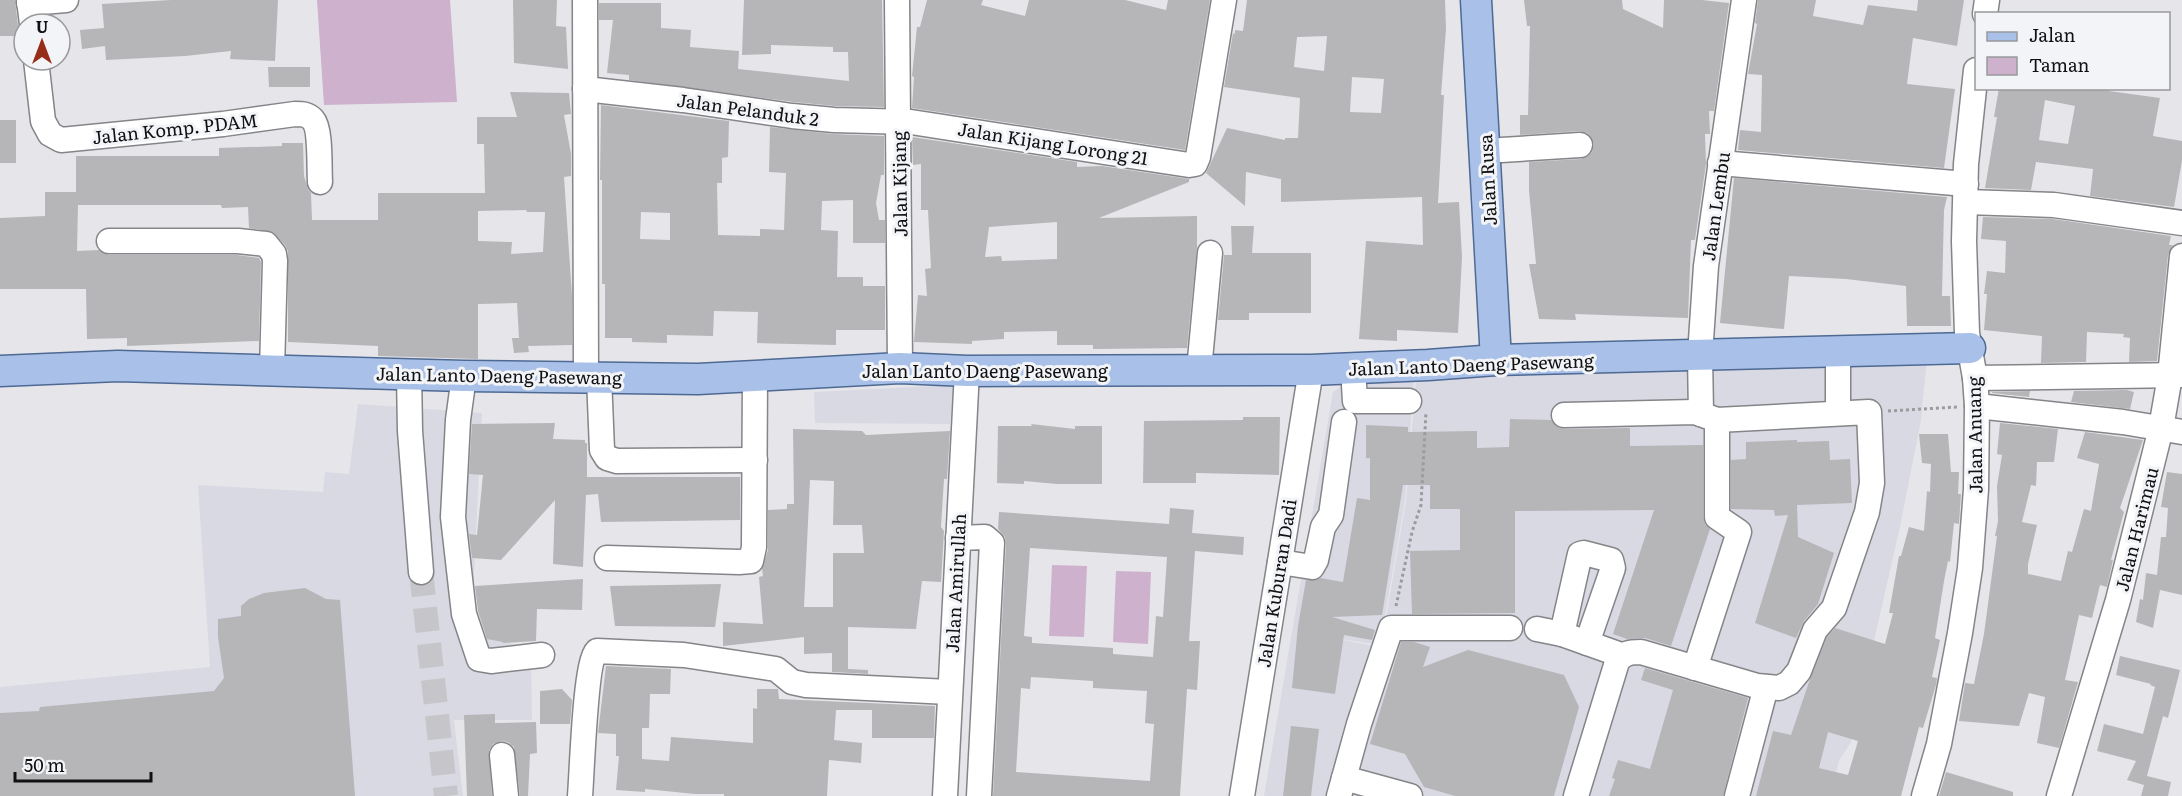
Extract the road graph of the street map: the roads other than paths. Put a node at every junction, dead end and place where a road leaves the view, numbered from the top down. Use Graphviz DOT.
graph roads {
  1 [pos="66,0"];
  2 [pos="585,0"];
  3 [pos="897,0"];
  4 [pos="1224,0"];
  5 [pos="1476,0"];
  6 [pos="1744,0"];
  7 [pos="30,9"];
  8 [pos="37,72"];
  9 [pos="1975,83"];
  10 [pos="585,88"];
  11 [pos="905,121"];
  12 [pos="1580,144"];
  13 [pos="1485,151"];
  14 [pos="1720,163"];
  15 [pos="320,182"];
  16 [pos="1966,193"];
  17 [pos="2182,223"];
  18 [pos="109,241"];
  19 [pos="1210,254"];
  20 [pos="2182,256"];
  21 [pos="1970,348"];
  22 [pos="1838,352"];
  23 [pos="1696,355"];
  24 [pos="1496,360"];
  25 [pos="900,368"];
  26 [pos="1353,368"];
  27 [pos="272,370"];
  28 [pos="1199,370"];
  29 [pos="1311,370"];
  30 [pos="0,371"];
  31 [pos="967,371"];
  32 [pos="409,374"];
  33 [pos="755,375"];
  34 [pos="464,376"];
  35 [pos="2176,376"];
  36 [pos="593,377"];
  37 [pos="1975,378"];
  38 [pos="1418,404"];
  39 [pos="1977,406"];
  40 [pos="1838,413"];
  41 [pos="1564,415"];
  42 [pos="1704,415"];
  43 [pos="1344,422"];
  44 [pos="2172,430"];
  45 [pos="755,460"];
  46 [pos="958,538"];
  47 [pos="607,558"];
  48 [pos="1280,562"];
  49 [pos="421,572"];
  50 [pos="1510,628"];
  51 [pos="1537,628"];
  52 [pos="1562,634"];
  53 [pos="1587,643"];
  54 [pos="542,655"];
  55 [pos="1621,655"];
  56 [pos="1695,668"];
  57 [pos="1766,687"];
  58 [pos="949,692"];
  59 [pos="948,748"];
  60 [pos="981,748"];
  61 [pos="502,755"];
  62 [pos="1342,787"];
  63 [pos="507,796"];
  64 [pos="580,796"];
  65 [pos="587,796"];
  66 [pos="945,796"];
  67 [pos="978,796"];
  68 [pos="1242,796"];
  69 [pos="1410,796"];
  70 [pos="1576,796"];
  71 [pos="1737,796"];
  72 [pos="1924,796"];
  73 [pos="2059,796"];
  1 -- 7 [label="street"];
  2 -- 10 [label="street"];
  3 -- 11 [label="street, Jalan Kijang"];
  4 -- 11 [label="street, Jalan Kijang Lorong 21"];
  5 -- 13 [label="main road, Jalan Rusa"];
  6 -- 14 [label="street, Jalan Lembu"];
  8 -- 15 [label="street, Jalan Komp. PDAM"];
  9 -- 16 [label="street, Jalan Anuang"];
  10 -- 11 [label="street, Jalan Pelanduk 2"];
  10 -- 36 [label="street"];
  11 -- 25 [label="street, Jalan Kijang"];
  12 -- 13 [label="street"];
  13 -- 24 [label="main road, Jalan Rusa"];
  14 -- 16 [label="street"];
  14 -- 23 [label="street, Jalan Lembu"];
  16 -- 17 [label="street"];
  16 -- 21 [label="street, Jalan Anuang"];
  18 -- 27 [label="street"];
  19 -- 28 [label="street"];
  20 -- 35 [label="street, Jalan Harimau"];
  21 -- 22 [label="main road, Jalan Lanto Daeng Pasewang"];
  21 -- 37 [label="street, Jalan Anuang"];
  22 -- 23 [label="main road, Jalan Lanto Daeng Pasewang"];
  22 -- 40 [label="street"];
  23 -- 24 [label="main road, Jalan Lanto Daeng Pasewang"];
  23 -- 42 [label="street, Jalan Lembu"];
  24 -- 26 [label="main road, Jalan Lanto Daeng Pasewang"];
  25 -- 31 [label="main road, Jalan Lanto Daeng Pasewang"];
  25 -- 33 [label="main road, Jalan Lanto Daeng Pasewang"];
  26 -- 29 [label="main road, Jalan Lanto Daeng Pasewang"];
  26 -- 38 [label="street"];
  27 -- 30 [label="main road, Jalan Lanto Daeng Pasewang"];
  27 -- 32 [label="main road, Jalan Lanto Daeng Pasewang"];
  28 -- 29 [label="main road, Jalan Lanto Daeng Pasewang"];
  28 -- 31 [label="main road, Jalan Lanto Daeng Pasewang"];
  29 -- 48 [label="street, Jalan Kuburan Dadi"];
  31 -- 46 [label="street, Jalan Amirullah"];
  32 -- 34 [label="main road, Jalan Lanto Daeng Pasewang"];
  32 -- 49 [label="street"];
  33 -- 36 [label="main road, Jalan Lanto Daeng Pasewang"];
  33 -- 45 [label="street"];
  34 -- 36 [label="main road, Jalan Lanto Daeng Pasewang"];
  34 -- 54 [label="street"];
  35 -- 37 [label="street"];
  35 -- 44 [label="street, Jalan Harimau"];
  36 -- 45 [label="street"];
  37 -- 39 [label="street, Jalan Anuang"];
  39 -- 44 [label="street"];
  39 -- 72 [label="street, Jalan Anuang"];
  40 -- 42 [label="street"];
  40 -- 57 [label="street"];
  41 -- 42 [label="street"];
  42 -- 56 [label="street, Jalan Lembu"];
  43 -- 48 [label="street"];
  44 -- 73 [label="street, Jalan Harimau"];
  45 -- 47 [label="street"];
  46 -- 58 [label="street, Jalan Amirullah"];
  46 -- 60 [label="street"];
  48 -- 68 [label="street, Jalan Kuburan Dadi"];
  50 -- 62 [label="street"];
  51 -- 52 [label="street"];
  52 -- 53 [label="street"];
  52 -- 53 [label="street"];
  53 -- 55 [label="street"];
  55 -- 56 [label="street"];
  55 -- 70 [label="street"];
  56 -- 57 [label="street"];
  57 -- 71 [label="street"];
  58 -- 59 [label="street, Jalan Amirullah"];
  58 -- 64 [label="street"];
  59 -- 60 [label="street"];
  59 -- 66 [label="street, Jalan Amirullah"];
  60 -- 67 [label="street"];
  61 -- 63 [label="street"];
  62 -- 69 [label="street"];
  64 -- 65 [label="street"];
}
